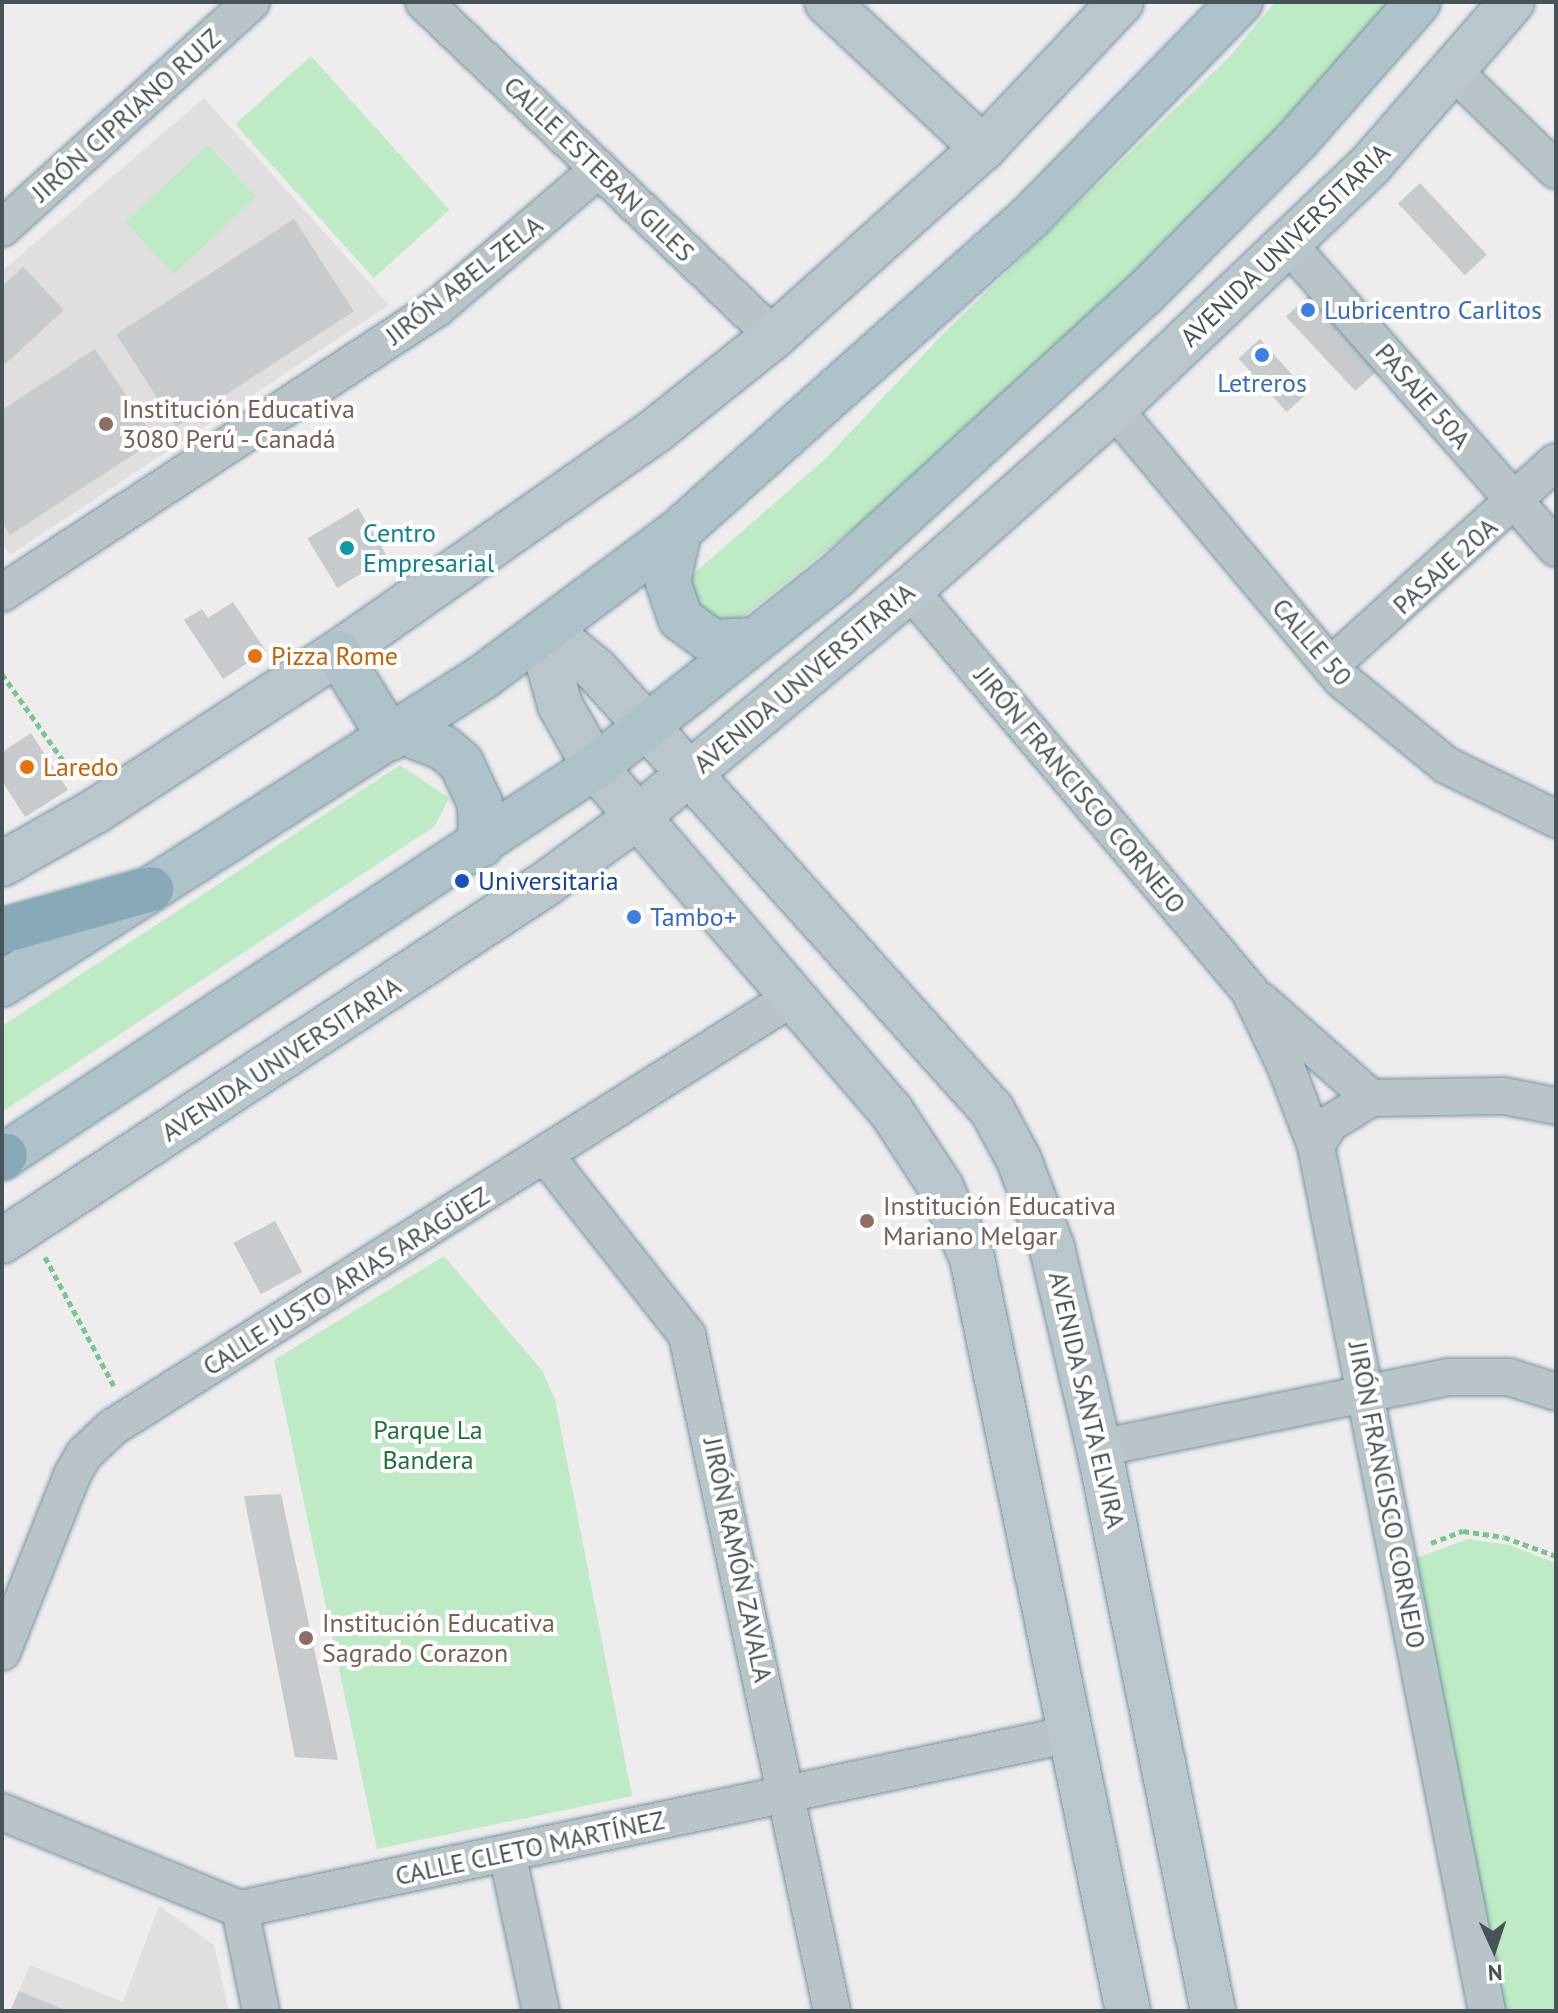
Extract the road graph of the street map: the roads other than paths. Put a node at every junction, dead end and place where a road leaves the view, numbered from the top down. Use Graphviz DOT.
graph roads {
  1 [pos="251,2"];
  2 [pos="424,2"];
  3 [pos="827,2"];
  4 [pos="1121,2"];
  5 [pos="1240,2"];
  6 [pos="1418,2"];
  7 [pos="1512,2"];
  8 [pos="1451,69"];
  9 [pos="983,148"];
  10 [pos="599,169"];
  11 [pos="1556,170"];
  12 [pos="2,228"];
  13 [pos="1289,245"];
  14 [pos="774,336"];
  15 [pos="1114,409"];
  16 [pos="1556,462"];
  17 [pos="1516,502"];
  18 [pos="679,531"];
  19 [pos="1556,548"];
  20 [pos="910,590"];
  21 [pos="3,591"];
  22 [pos="545,634"];
  23 [pos="754,640"];
  24 [pos="338,653"];
  25 [pos="1330,666"];
  26 [pos="647,729"];
  27 [pos="396,735"];
  28 [pos="595,767"];
  29 [pos="688,775"];
  30 [pos="636,818"];
  31 [pos="1556,819"];
  32 [pos="481,845"];
  33 [pos="2,864"];
  34 [pos="151,889"];
  35 [pos="2,931"];
  36 [pos="2,984"];
  37 [pos="1249,990"];
  38 [pos="793,997"];
  39 [pos="1371,1098"];
  40 [pos="1556,1106"];
  41 [pos="1316,1146"];
  42 [pos="545,1155"];
  43 [pos="3,1156"];
  44 [pos="15,1233"];
  45 [pos="1556,1392"];
  46 [pos="1366,1393"];
  47 [pos="1099,1448"];
  48 [pos="2,1652"];
  49 [pos="1071,1734"];
  50 [pos="787,1794"];
  51 [pos="2,1812"];
  52 [pos="507,1853"];
  53 [pos="240,1909"];
  54 [pos="261,2011"];
  55 [pos="541,2011"];
  56 [pos="832,2011"];
  57 [pos="1128,2011"];
  58 [pos="1213,2011"];
  59 [pos="1487,2011"];
  1 -- 12 [label="street, JIRÓN CIPRIANO RUIZ"];
  2 -- 10 [label="street, CALLE ESTEBAN GILES"];
  3 -- 9 [label="main road"];
  4 -- 9 [label="main road"];
  5 -- 18 [label="main road"];
  6 -- 23 [label="main road"];
  7 -- 8 [label="main road, AVENIDA UNIVERSITARIA"];
  8 -- 11 [label="street"];
  8 -- 13 [label="main road, AVENIDA UNIVERSITARIA"];
  9 -- 14 [label="main road"];
  10 -- 14 [label="street, CALLE ESTEBAN GILES"];
  10 -- 21 [label="street, JIRÓN ABEL ZELA"];
  13 -- 15 [label="main road, AVENIDA UNIVERSITARIA"];
  13 -- 17 [label="street, PASAJE 50A"];
  14 -- 24 [label="main road"];
  15 -- 20 [label="main road, AVENIDA UNIVERSITARIA"];
  15 -- 25 [label="street, CALLE 50"];
  16 -- 17 [label="street, PASAJE 20A"];
  17 -- 19 [label="street, PASAJE 50A"];
  17 -- 25 [label="street, PASAJE 20A"];
  18 -- 22 [label="main road"];
  18 -- 23 [label="main road"];
  20 -- 29 [label="main road, AVENIDA UNIVERSITARIA"];
  20 -- 37 [label="street, JIRÓN FRANCISCO CORNEJO"];
  22 -- 26 [label="main road, AVENIDA SANTA ELVIRA"];
  22 -- 27 [label="main road"];
  22 -- 28 [label="main road"];
  23 -- 26 [label="main road"];
  24 -- 27 [label="main road"];
  24 -- 33 [label="main road"];
  25 -- 31 [label="street, CALLE 50"];
  26 -- 28 [label="main road"];
  26 -- 29 [label="main road, AVENIDA SANTA ELVIRA"];
  27 -- 32 [label="main road"];
  27 -- 34 [label="main road"];
  28 -- 30 [label="main road"];
  28 -- 32 [label="main road"];
  29 -- 30 [label="main road, AVENIDA UNIVERSITARIA"];
  29 -- 47 [label="main road, AVENIDA SANTA ELVIRA"];
  30 -- 38 [label="main road"];
  30 -- 44 [label="main road, AVENIDA UNIVERSITARIA"];
  32 -- 43 [label="main road"];
  34 -- 35 [label="highway"];
  34 -- 36 [label="main road"];
  37 -- 39 [label="street, JIRÓN FRANCISCO CORNEJO"];
  37 -- 41 [label="street, JIRÓN FRANCISCO CORNEJO"];
  38 -- 42 [label="street, CALLE JUSTO ARIAS ARAGÜEZ"];
  38 -- 49 [label="main road"];
  39 -- 40 [label="street"];
  39 -- 41 [label="street"];
  41 -- 46 [label="street, JIRÓN FRANCISCO CORNEJO"];
  42 -- 48 [label="street, CALLE JUSTO ARIAS ARAGÜEZ"];
  42 -- 50 [label="street, JIRÓN RAMÓN ZAVALA"];
  45 -- 46 [label="street"];
  46 -- 47 [label="street"];
  46 -- 59 [label="street, JIRÓN FRANCISCO CORNEJO"];
  47 -- 58 [label="main road, AVENIDA SANTA ELVIRA"];
  49 -- 50 [label="street, CALLE CLETO MARTÍNEZ"];
  49 -- 57 [label="main road"];
  50 -- 52 [label="street, CALLE CLETO MARTÍNEZ"];
  50 -- 56 [label="street, JIRÓN RAMÓN ZAVALA"];
  51 -- 53 [label="street"];
  52 -- 53 [label="street, CALLE CLETO MARTÍNEZ"];
  52 -- 55 [label="street"];
  53 -- 54 [label="street"];
}
